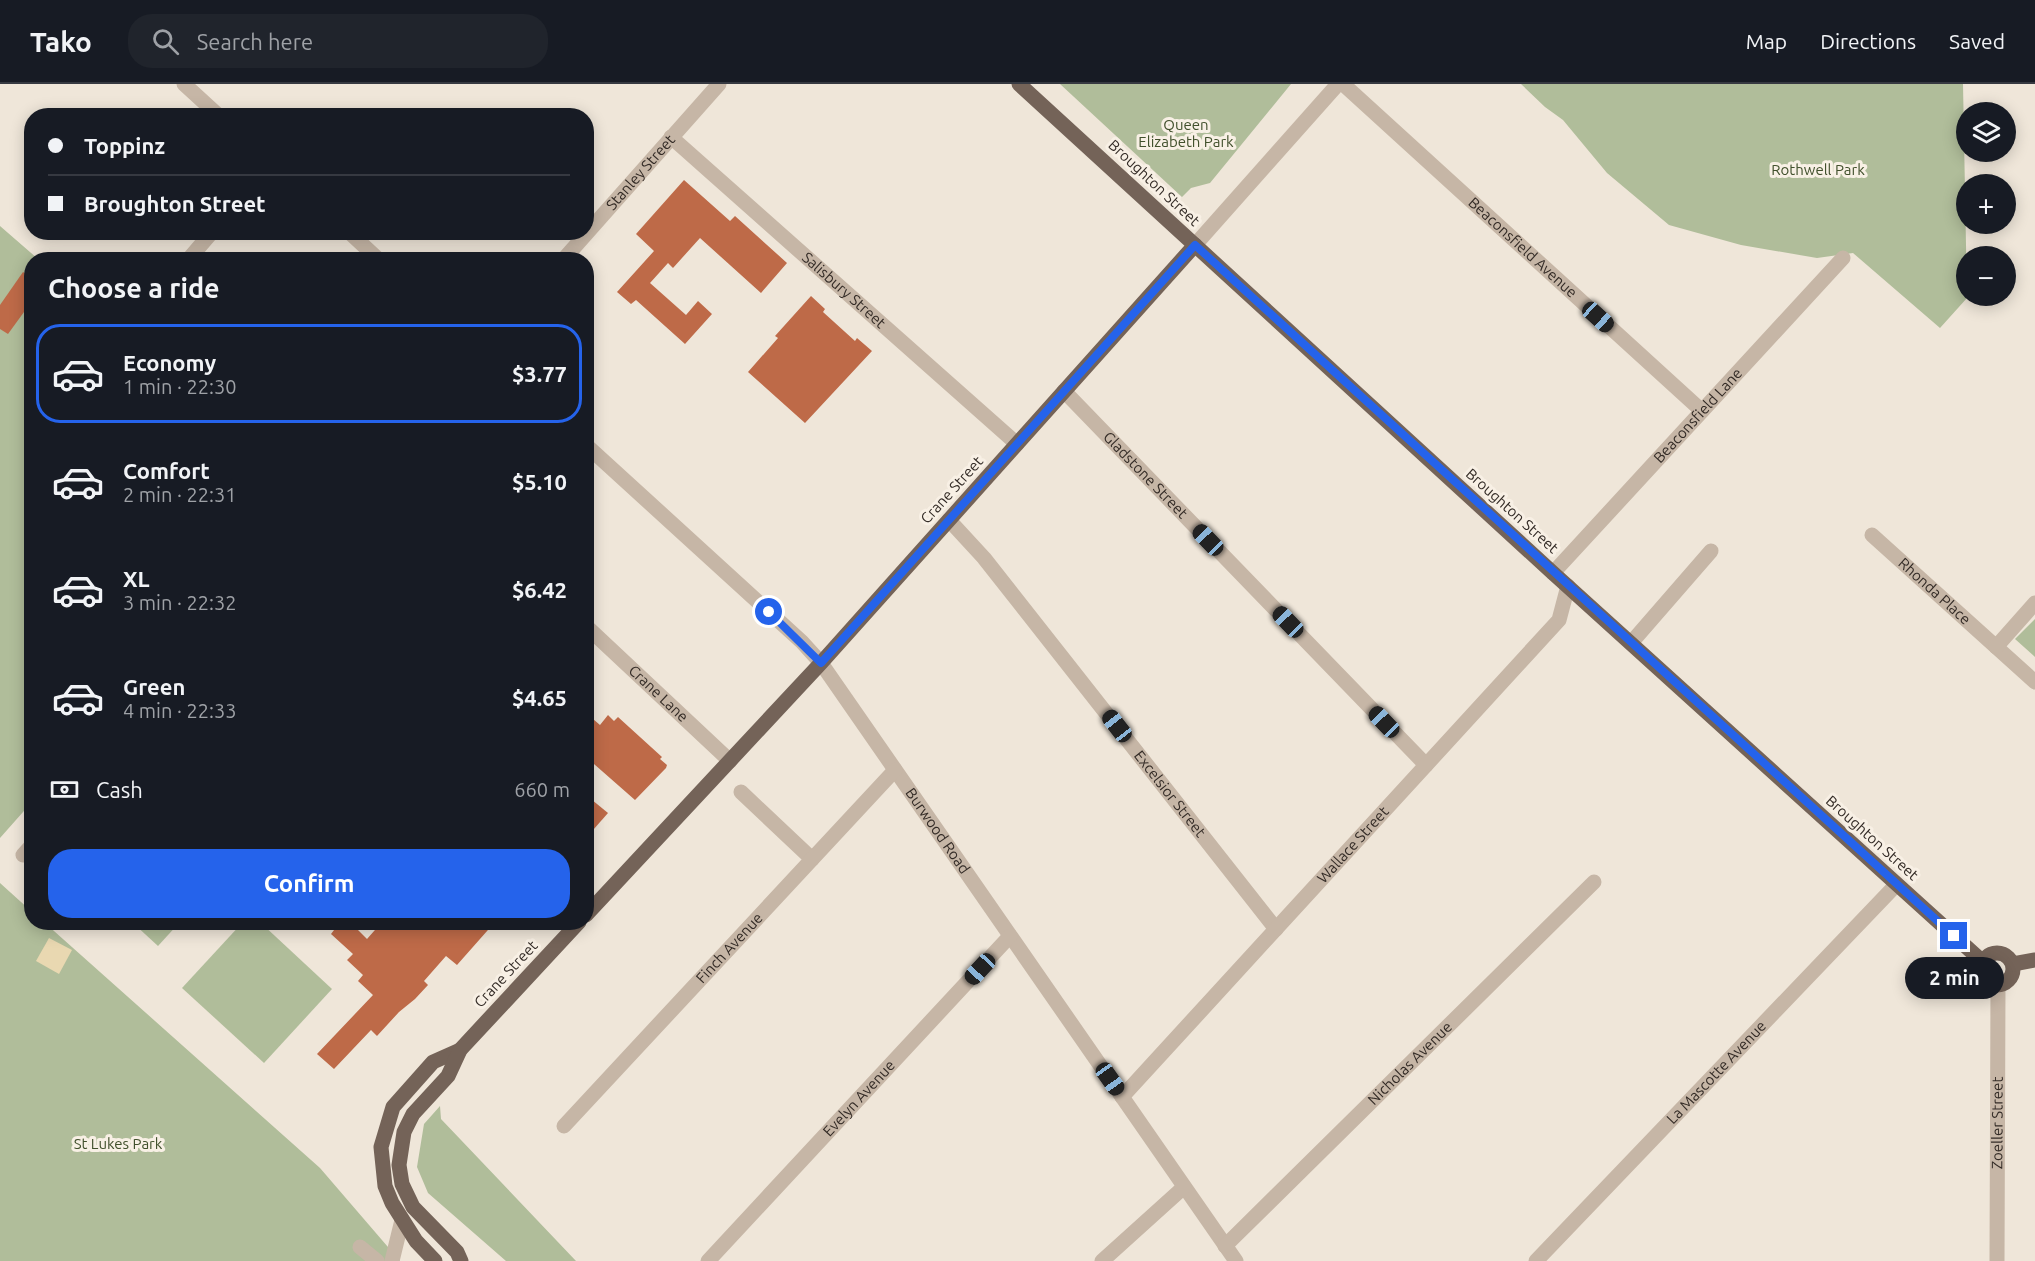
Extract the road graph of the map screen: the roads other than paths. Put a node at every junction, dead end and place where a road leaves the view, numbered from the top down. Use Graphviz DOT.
graph roads {
  1 [pos="184,84"];
  2 [pos="719,84"];
  3 [pos="1019,84"];
  4 [pos="1338,84"];
  5 [pos="1343,84"];
  6 [pos="210,108"];
  7 [pos="671,137"];
  8 [pos="594,225"];
  9 [pos="205,240"];
  10 [pos="358,240"];
  11 [pos="581,240"];
  12 [pos="1195,245"];
  13 [pos="195,252"];
  14 [pos="370,252"];
  15 [pos="570,252"];
  16 [pos="1843,258"];
  17 [pos="1064,392"];
  18 [pos="1702,411"];
  19 [pos="1017,444"];
  20 [pos="594,452"];
  21 [pos="949,520"];
  22 [pos="1872,535"];
  23 [pos="1711,551"];
  24 [pos="1553,573"];
  25 [pos="1568,586"];
  26 [pos="2035,603"];
  27 [pos="594,633"];
  28 [pos="1631,643"];
  29 [pos="1996,647"];
  30 [pos="821,663"];
  31 [pos="2035,682"];
  32 [pos="730,760"];
  33 [pos="1426,765"];
  34 [pos="895,770"];
  35 [pos="741,792"];
  36 [pos="812,859"];
  37 [pos="1594,882"];
  38 [pos="1896,885"];
  39 [pos="594,906"];
  40 [pos="1276,929"];
  41 [pos="572,930"];
  42 [pos="1010,936"];
  43 [pos="2035,960"];
  44 [pos="1983,962"];
  45 [pos="2013,964"];
  46 [pos="1998,986"];
  47 [pos="460,1050"];
  48 [pos="1122,1097"];
  49 [pos="564,1125"];
  50 [pos="1184,1187"];
  51 [pos="402,1220"];
  52 [pos="1225,1246"];
  53 [pos="360,1247"];
  54 [pos="377,1261"];
  55 [pos="392,1261"];
  56 [pos="435,1261"];
  57 [pos="460,1261"];
  58 [pos="708,1261"];
  59 [pos="1102,1261"];
  60 [pos="1236,1261"];
  61 [pos="1536,1261"];
  62 [pos="1997,1261"];
  1 -- 6 [label="street"];
  2 -- 7 [label="street, Stanley Street"];
  3 -- 12 [label="main road, Broughton Street"];
  4 -- 12 [label="street, Crane Street"];
  5 -- 18 [label="street, Beaconsfield Avenue"];
  7 -- 8 [label="street, Stanley Street"];
  7 -- 19 [label="street, Salisbury Street"];
  9 -- 13 [label="street"];
  10 -- 14 [label="street"];
  11 -- 15 [label="street, Stanley Street"];
  12 -- 17 [label="main road, Crane Street"];
  12 -- 24 [label="main road, Broughton Street"];
  16 -- 18 [label="street, Beaconsfield Lane"];
  17 -- 19 [label="main road, Crane Street"];
  17 -- 33 [label="street, Gladstone Street"];
  18 -- 24 [label="street, Beaconsfield Lane"];
  19 -- 21 [label="main road, Crane Street"];
  20 -- 30 [label="street, Burwood Road"];
  21 -- 30 [label="main road, Crane Street"];
  21 -- 40 [label="street, Excelsior Street"];
  22 -- 29 [label="street, Rhonda Place"];
  23 -- 28 [label="street"];
  24 -- 25 [label="main road, Broughton Street"];
  25 -- 28 [label="main road, Broughton Street"];
  25 -- 33 [label="street, Wallace Street"];
  26 -- 29 [label="street"];
  27 -- 32 [label="street, Crane Lane"];
  28 -- 38 [label="main road, Broughton Street"];
  29 -- 31 [label="street, Rhonda Place"];
  30 -- 32 [label="main road, Crane Street"];
  30 -- 34 [label="street, Burwood Road"];
  32 -- 39 [label="main road, Crane Street"];
  33 -- 40 [label="street, Wallace Street"];
  34 -- 36 [label="street, Finch Avenue"];
  34 -- 42 [label="street, Burwood Road"];
  35 -- 36 [label="street"];
  36 -- 49 [label="street, Finch Avenue"];
  37 -- 52 [label="street, Nicholas Avenue"];
  38 -- 44 [label="main road, Broughton Street"];
  38 -- 61 [label="street, La Mascotte Avenue"];
  40 -- 48 [label="street, Wallace Street"];
  41 -- 47 [label="main road, Crane Street"];
  42 -- 48 [label="street, Burwood Road"];
  42 -- 58 [label="street, Evelyn Avenue"];
  43 -- 45 [label="main road"];
  44 -- 45 [label="main road"];
  44 -- 46 [label="main road"];
  45 -- 46 [label="main road"];
  46 -- 62 [label="street, Zoeller Street"];
  47 -- 51 [label="main road, Crane Street"];
  47 -- 57 [label="main road, Crane Street"];
  48 -- 50 [label="street, Burwood Road"];
  50 -- 52 [label="street, Burwood Road"];
  50 -- 59 [label="street"];
  51 -- 55 [label="street"];
  51 -- 56 [label="main road, Crane Street"];
  52 -- 60 [label="street, Burwood Road"];
  53 -- 54 [label="street"];
}
